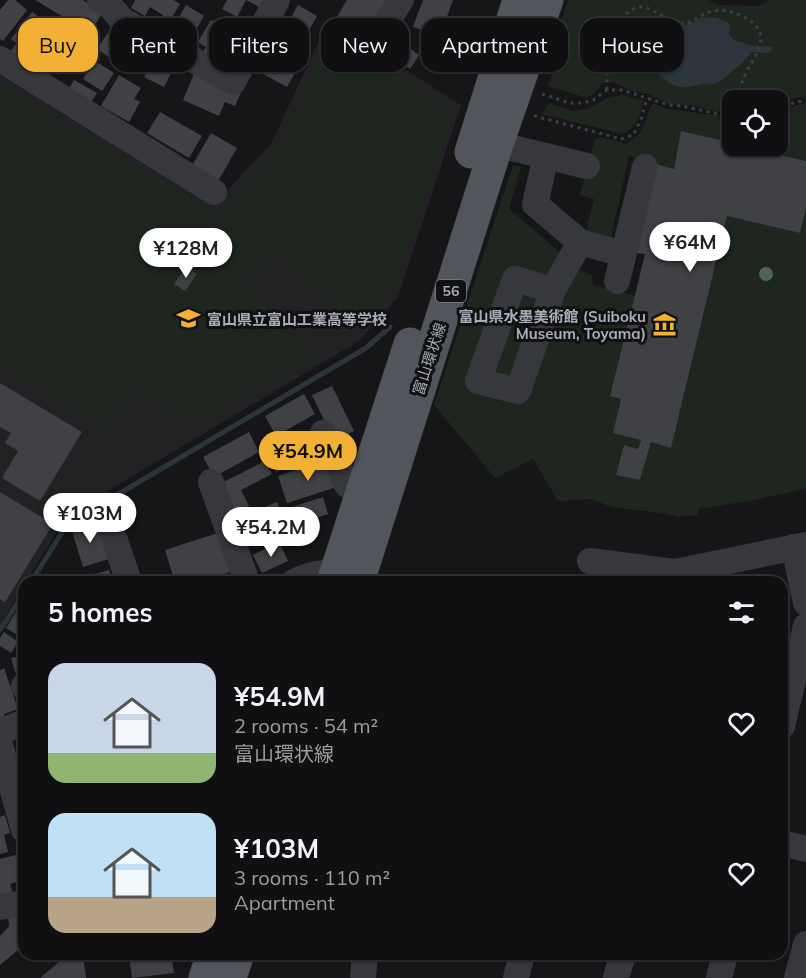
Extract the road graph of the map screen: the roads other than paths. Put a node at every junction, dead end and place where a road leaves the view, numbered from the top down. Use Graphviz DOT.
graph roads {
  1 [pos="100,0"];
  2 [pos="277,0"];
  3 [pos="400,0"];
  4 [pos="519,0"];
  5 [pos="547,0"];
  6 [pos="389,18"];
  7 [pos="0,59"];
  8 [pos="487,141"];
  9 [pos="546,156"];
  10 [pos="587,166"];
  11 [pos="645,167"];
  12 [pos="214,192"];
  13 [pos="580,242"];
  14 [pos="623,254"];
  15 [pos="617,281"];
  16 [pos="553,290"];
  17 [pos="323,433"];
  18 [pos="211,482"];
  19 [pos="362,492"];
  20 [pos="105,511"];
  21 [pos="800,546"];
  22 [pos="590,561"];
  23 [pos="712,573"];
  24 [pos="629,574"];
  25 [pos="127,576"];
  26 [pos="245,576"];
  27 [pos="307,576"];
  28 [pos="331,576"];
  29 [pos="346,576"];
  30 [pos="346,576"];
  31 [pos="806,603"];
  32 [pos="806,626"];
  33 [pos="788,701"];
  34 [pos="18,724"];
  35 [pos="0,732"];
  36 [pos="0,745"];
  37 [pos="18,809"];
  38 [pos="788,844"];
  39 [pos="806,849"];
  40 [pos="18,904"];
  41 [pos="0,907"];
  42 [pos="806,944"];
  43 [pos="211,960"];
  44 [pos="236,960"];
  45 [pos="364,960"];
  46 [pos="520,960"];
  47 [pos="621,960"];
  48 [pos="724,960"];
  49 [pos="205,978"];
  50 [pos="230,978"];
  51 [pos="363,978"];
  52 [pos="516,978"];
  53 [pos="616,978"];
  54 [pos="719,978"];
  55 [pos="797,978"];
  1 -- 2 [label="street"];
  3 -- 6 [label="street"];
  4 -- 8 [label="main road, 富山環状線 / 56"];
  5 -- 8 [label="main road, 富山環状線 / 56"];
  7 -- 12 [label="street"];
  8 -- 9 [label="street"];
  8 -- 19 [label="main road, 富山環状線 / 56"];
  8 -- 29 [label="main road, 富山環状線 / 56"];
  9 -- 10 [label="street"];
  9 -- 13 [label="street"];
  11 -- 14 [label="street"];
  13 -- 14 [label="street"];
  13 -- 16 [label="street"];
  14 -- 15 [label="street"];
  17 -- 19 [label="street"];
  18 -- 26 [label="street"];
  19 -- 30 [label="main road, 富山環状線 / 56"];
  20 -- 25 [label="street"];
  21 -- 23 [label="street"];
  21 -- 31 [label="street"];
  22 -- 24 [label="street"];
  23 -- 24 [label="street"];
  27 -- 28 [label="street"];
  32 -- 33 [label="street"];
  34 -- 35 [label="street"];
  36 -- 37 [label="street"];
  38 -- 39 [label="street"];
  40 -- 41 [label="street"];
  42 -- 55 [label="street"];
  43 -- 49 [label="main road"];
  44 -- 50 [label="main road"];
  45 -- 51 [label="street"];
  46 -- 52 [label="street"];
  47 -- 53 [label="street"];
  48 -- 54 [label="street"];
}
